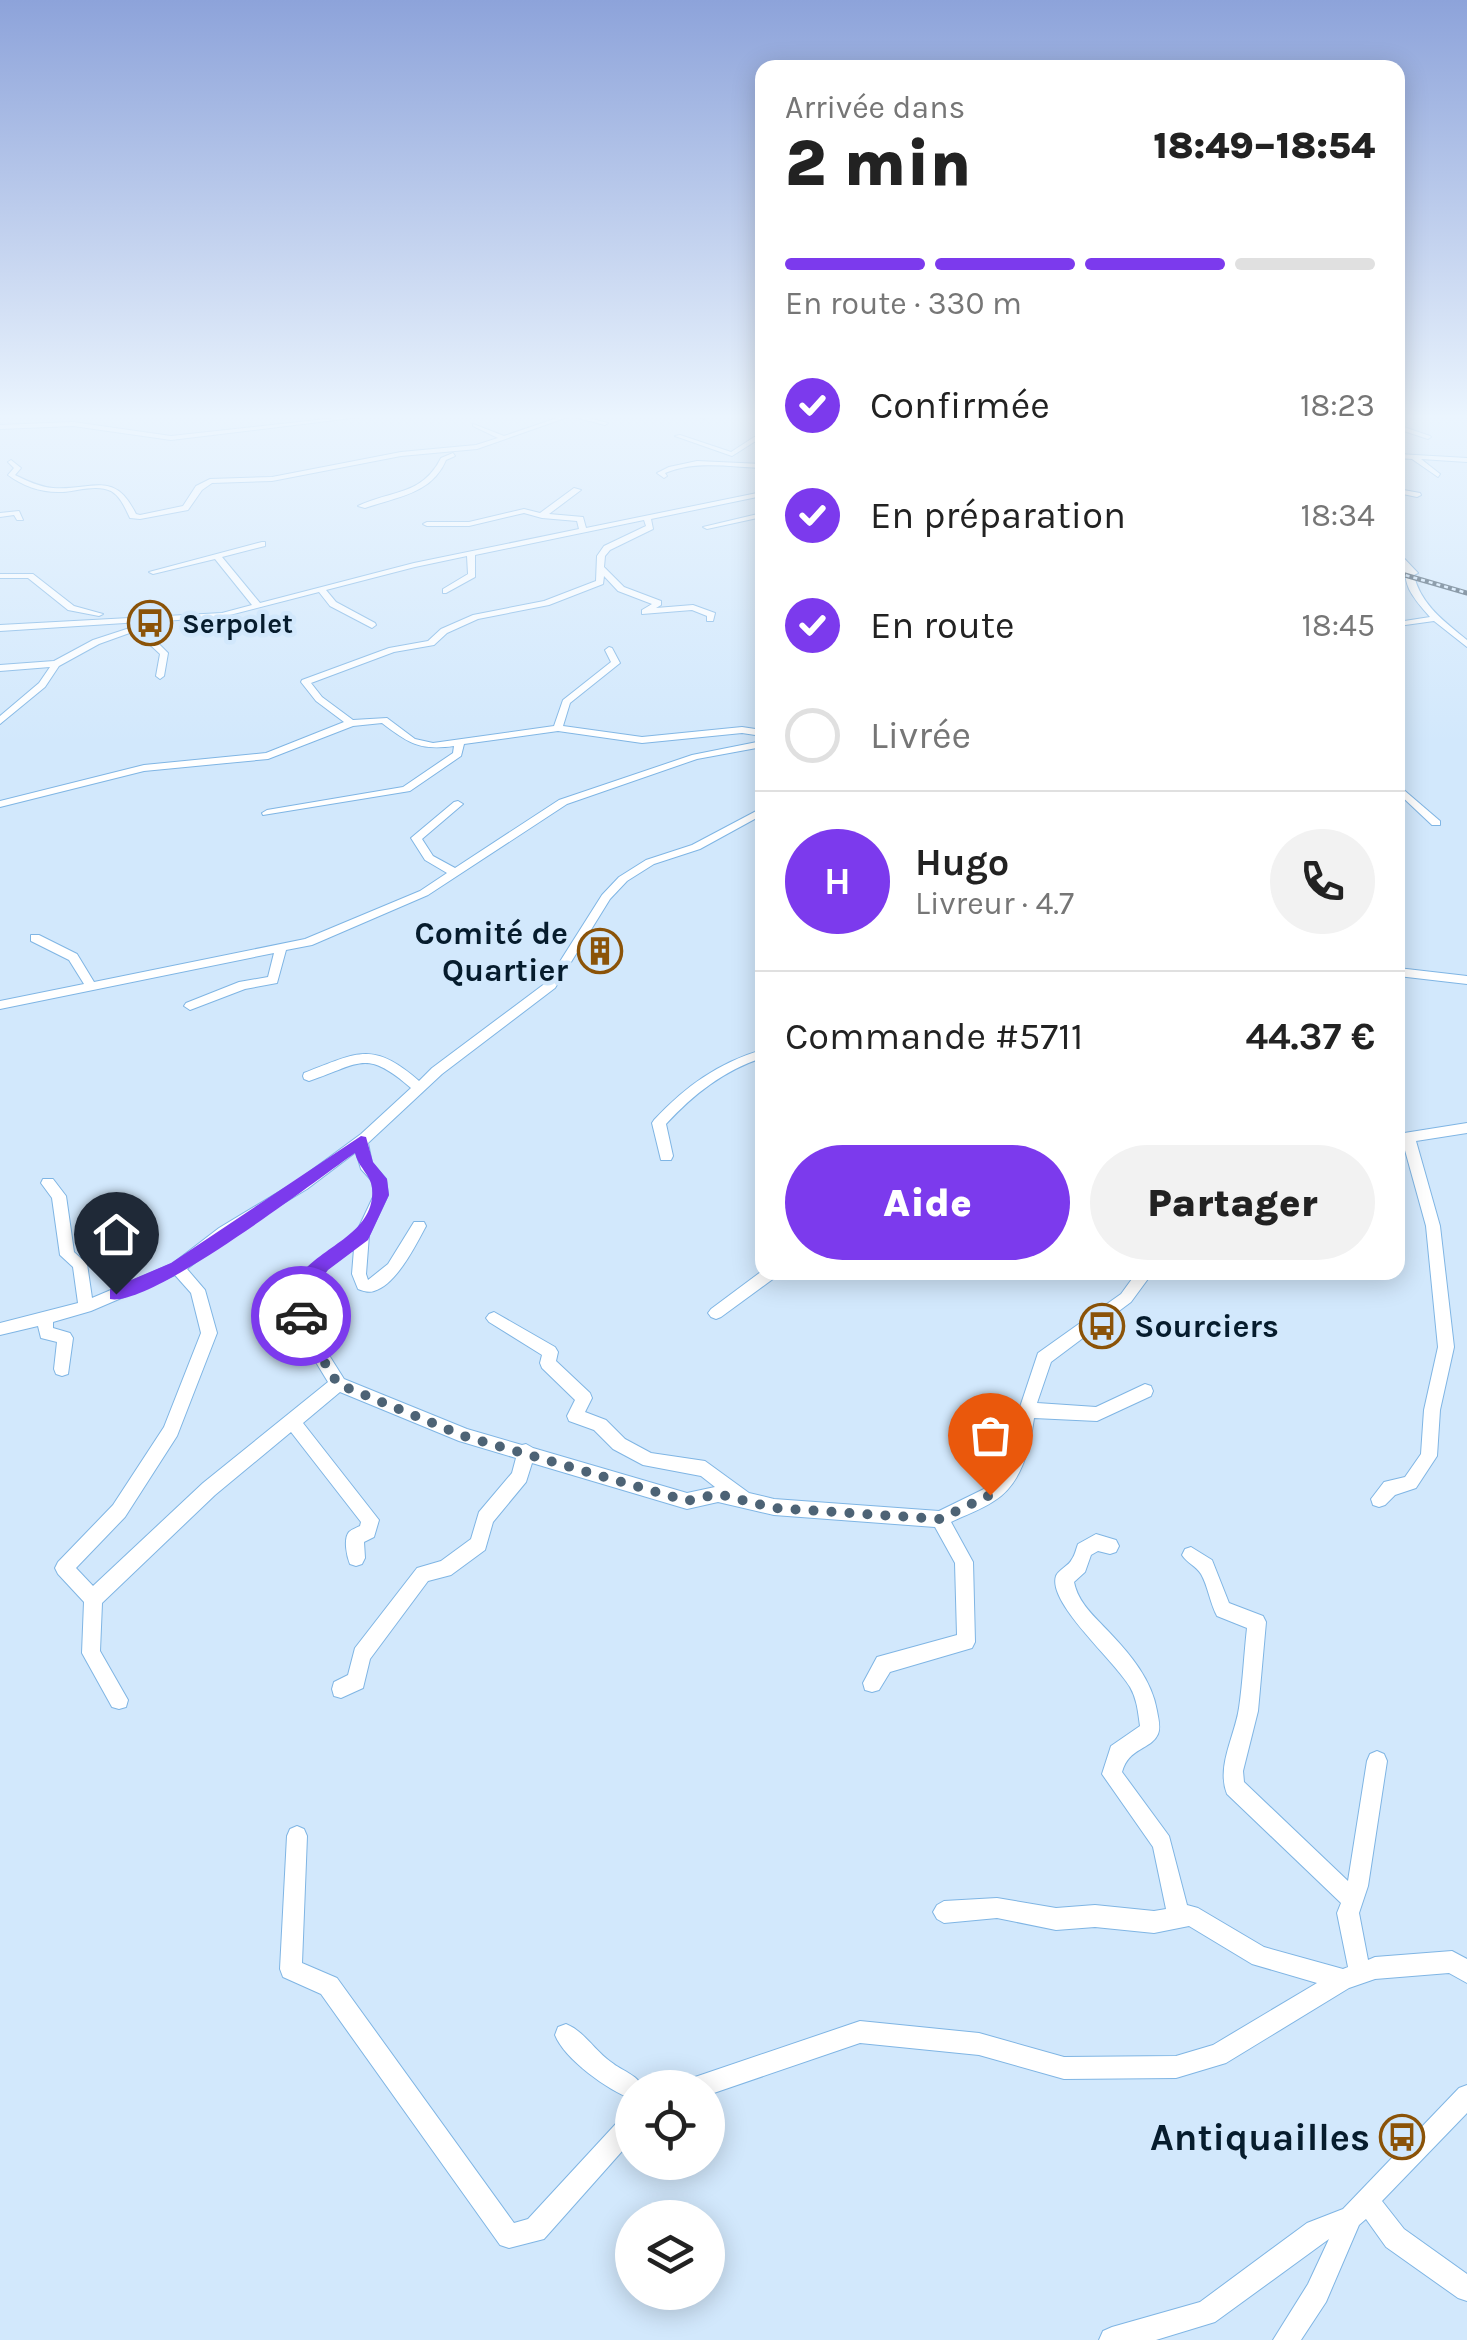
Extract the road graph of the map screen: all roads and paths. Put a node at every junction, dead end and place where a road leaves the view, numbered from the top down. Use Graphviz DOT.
graph roads {
  1 [pos="582,526"];
  2 [pos="603,526"];
  3 [pos="650,526"];
  4 [pos="711,526"];
  5 [pos="707,527"];
  6 [pos="583,531"];
  7 [pos="262,544"];
  8 [pos="471,555"];
  9 [pos="217,556"];
  10 [pos="1405,564"];
  11 [pos="602,568"];
  12 [pos="153,572"];
  13 [pos="0,576"];
  14 [pos="321,590"];
  15 [pos="446,591"];
  16 [pos="258,606"];
  17 [pos="1436,618"];
  18 [pos="710,619"];
  19 [pos="110,620"];
  20 [pos="160,622"];
  21 [pos="1405,623"];
  22 [pos="0,625"];
  23 [pos="372,626"];
  24 [pos="1467,644"];
  25 [pos="609,650"];
  26 [pos="56,664"];
  27 [pos="0,668"];
  28 [pos="160,676"];
  29 [pos="0,721"];
  30 [pos="352,723"];
  31 [pos="558,728"];
  32 [pos="755,732"];
  33 [pos="459,744"];
  34 [pos="755,745"];
  35 [pos="1405,794"];
  36 [pos="0,804"];
  37 [pos="458,804"];
  38 [pos="266,813"];
  39 [pos="755,814"];
  40 [pos="1436,823"];
  41 [pos="455,873"];
  42 [pos="35,938"];
  43 [pos="280,948"];
  44 [pos="1405,973"];
  45 [pos="1467,980"];
  46 [pos="90,986"];
  47 [pos="0,1006"];
  48 [pos="190,1006"];
  49 [pos="755,1056"];
  50 [pos="309,1076"];
  51 [pos="419,1088"];
  52 [pos="1467,1128"];
  53 [pos="1405,1139"];
  54 [pos="361,1142"];
  55 [pos="1405,1145"];
  56 [pos="666,1156"];
  57 [pos="48,1184"];
  58 [pos="419,1226"];
  59 [pos="362,1235"];
  60 [pos="177,1268"];
  61 [pos="761,1280"];
  62 [pos="1140,1280"];
  63 [pos="86,1307"];
  64 [pos="716,1313"];
  65 [pos="45,1316"];
  66 [pos="494,1318"];
  67 [pos="0,1329"];
  68 [pos="62,1369"];
  69 [pos="338,1384"];
  70 [pos="1145,1392"];
  71 [pos="1026,1410"];
  72 [pos="294,1424"];
  73 [pos="526,1451"];
  74 [pos="1379,1499"];
  75 [pos="748,1501"];
  76 [pos="940,1519"];
  77 [pos="1110,1546"];
  78 [pos="1191,1555"];
  79 [pos="356,1558"];
  80 [pos="93,1599"];
  81 [pos="872,1683"];
  82 [pos="341,1689"];
  83 [pos="119,1700"];
  84 [pos="1377,1761"];
  85 [pos="297,1836"];
  86 [pos="1352,1900"];
  87 [pos="944,1912"];
  88 [pos="1179,1918"];
  89 [pos="1467,1972"];
  90 [pos="1352,1977"];
  91 [pos="566,2036"];
  92 [pos="615,2078"];
  93 [pos="725,2078"];
  94 [pos="1467,2096"];
  95 [pos="615,2142"];
  96 [pos="1359,2208"];
  97 [pos="1467,2289"];
  98 [pos="1112,2340"];
  99 [pos="1286,2340"];
  1 -- 6 [label="street"];
  2 -- 6 [label="street"];
  3 -- 11 [label="street"];
  4 -- 5 [label="street"];
  6 -- 8 [label="street"];
  7 -- 9 [label="street"];
  8 -- 14 [label="street"];
  8 -- 15 [label="street"];
  9 -- 12 [label="street"];
  9 -- 16 [label="street"];
  10 -- 17 [label="street"];
  11 -- 18 [label="street"];
  11 -- 30 [label="street"];
  13 -- 19 [label="street"];
  14 -- 16 [label="street"];
  14 -- 23 [label="street"];
  16 -- 20 [label="street"];
  17 -- 21 [label="street"];
  17 -- 24 [label="street"];
  19 -- 20 [label="street"];
  19 -- 22 [label="street"];
  20 -- 26 [label="street"];
  20 -- 28 [label="street"];
  25 -- 31 [label="street"];
  26 -- 27 [label="street"];
  26 -- 29 [label="street"];
  30 -- 33 [label="street"];
  30 -- 36 [label="street"];
  31 -- 32 [label="street"];
  31 -- 33 [label="street"];
  33 -- 38 [label="street"];
  34 -- 41 [label="street"];
  35 -- 40 [label="street"];
  37 -- 41 [label="street"];
  39 -- 51 [label="street"];
  41 -- 43 [label="street"];
  42 -- 46 [label="street"];
  43 -- 46 [label="street"];
  43 -- 48 [label="street"];
  44 -- 45 [label="street"];
  46 -- 47 [label="street"];
  49 -- 56 [label="street"];
  50 -- 51 [label="street"];
  51 -- 54 [label="street"];
  52 -- 53 [label="street"];
  54 -- 59 [label="street"];
  54 -- 60 [label="street"];
  55 -- 74 [label="street"];
  57 -- 63 [label="street"];
  58 -- 59 [label="street"];
  59 -- 69 [label="street"];
  60 -- 63 [label="street"];
  60 -- 80 [label="street"];
  61 -- 64 [label="street"];
  62 -- 71 [label="street"];
  63 -- 65 [label="street"];
  65 -- 67 [label="street"];
  65 -- 68 [label="street"];
  66 -- 75 [label="street"];
  69 -- 72 [label="street"];
  69 -- 73 [label="street"];
  70 -- 71 [label="street"];
  71 -- 76 [label="street"];
  72 -- 79 [label="street"];
  72 -- 80 [label="street"];
  73 -- 75 [label="street"];
  73 -- 82 [label="street"];
  75 -- 76 [label="street"];
  76 -- 81 [label="street"];
  77 -- 88 [label="street"];
  78 -- 86 [label="street"];
  80 -- 83 [label="street"];
  84 -- 86 [label="street"];
  85 -- 95 [label="street"];
  86 -- 90 [label="street"];
  87 -- 88 [label="street"];
  88 -- 90 [label="street"];
  89 -- 90 [label="street"];
  90 -- 93 [label="street"];
  91 -- 92 [label="street"];
  94 -- 96 [label="street"];
  96 -- 97 [label="street"];
  96 -- 98 [label="street"];
  96 -- 99 [label="street"];
}
